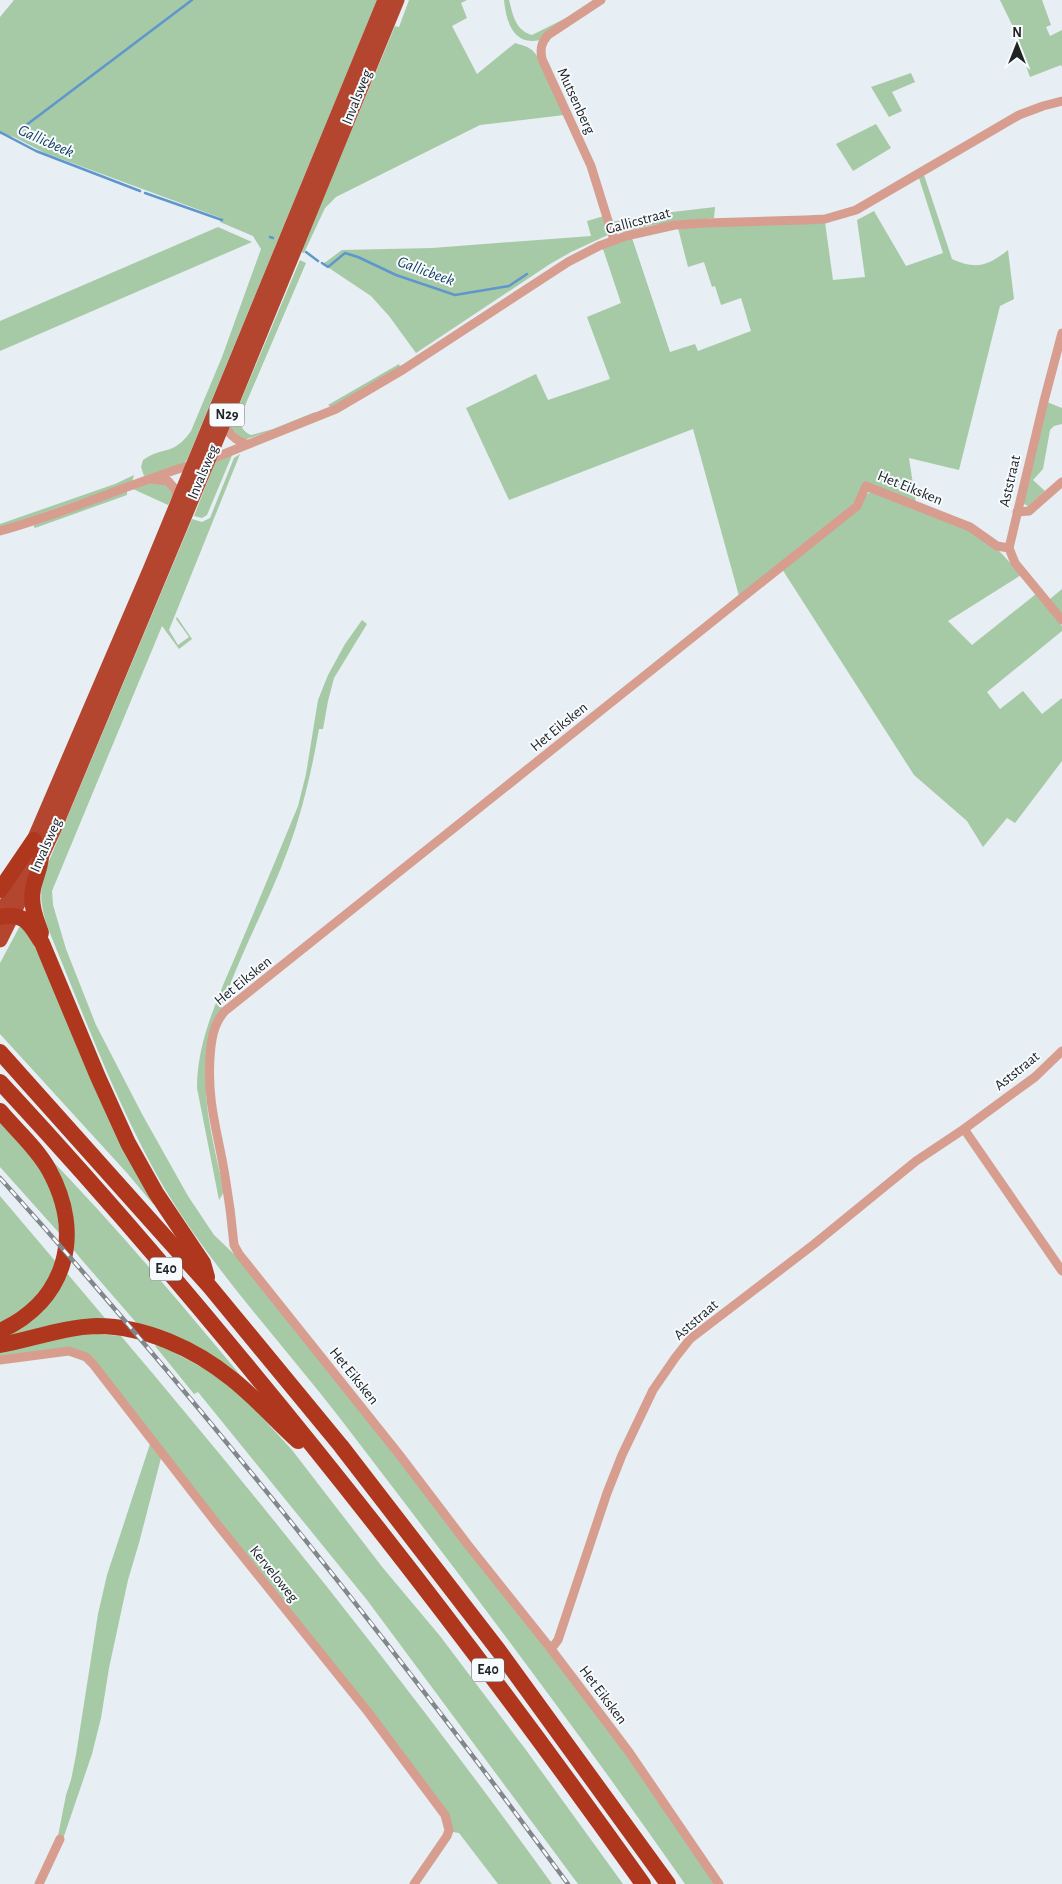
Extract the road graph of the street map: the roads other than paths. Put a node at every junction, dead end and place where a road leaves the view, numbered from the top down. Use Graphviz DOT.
graph roads {
  1 [pos="385,0"];
  2 [pos="397,0"];
  3 [pos="601,0"];
  4 [pos="1062,101"];
  5 [pos="614,240"];
  6 [pos="1062,333"];
  7 [pos="224,422"];
  8 [pos="246,444"];
  9 [pos="201,462"];
  10 [pos="150,479"];
  11 [pos="1062,482"];
  12 [pos="179,499"];
  13 [pos="1017,512"];
  14 [pos="0,531"];
  15 [pos="1009,548"];
  16 [pos="1062,620"];
  17 [pos="34,840"];
  18 [pos="42,858"];
  19 [pos="0,890"];
  20 [pos="4,916"];
  21 [pos="0,940"];
  22 [pos="42,943"];
  23 [pos="1062,1051"];
  24 [pos="0,1052"];
  25 [pos="0,1082"];
  26 [pos="0,1111"];
  27 [pos="964,1129"];
  28 [pos="1062,1271"];
  29 [pos="210,1287"];
  30 [pos="0,1331"];
  31 [pos="0,1345"];
  32 [pos="0,1360"];
  33 [pos="326,1461"];
  34 [pos="551,1649"];
  35 [pos="60,1839"];
  36 [pos="39,1884"];
  37 [pos="414,1884"];
  38 [pos="642,1884"];
  39 [pos="668,1884"];
  40 [pos="719,1884"];
  1 -- 9 [label="highway, Invalsweg / N29"];
  2 -- 7 [label="highway, Invalsweg / N29"];
  3 -- 5 [label="street, Mutsenberg"];
  4 -- 5 [label="street, Gallicstraat"];
  5 -- 8 [label="street, Gallicstraat"];
  6 -- 13 [label="street, Aststraat"];
  7 -- 8 [label="street"];
  7 -- 9 [label="highway, Invalsweg / N29"];
  8 -- 9 [label="street, Gallicstraat"];
  9 -- 10 [label="street, Gallicstraat"];
  9 -- 12 [label="highway, Invalsweg / N29"];
  9 -- 18 [label="highway, Invalsweg / N29"];
  10 -- 12 [label="street"];
  10 -- 14 [label="street, Gallicstraat"];
  11 -- 13 [label="street"];
  12 -- 17 [label="highway, Invalsweg / N29"];
  13 -- 15 [label="street, Aststraat"];
  15 -- 16 [label="street"];
  15 -- 34 [label="street, Het Eiksken"];
  17 -- 19 [label="highway"];
  17 -- 20 [label="highway, Invalsweg / N29"];
  18 -- 20 [label="highway, Invalsweg / N29"];
  18 -- 22 [label="highway"];
  20 -- 21 [label="highway, Invalsweg / N29"];
  20 -- 22 [label="highway"];
  22 -- 29 [label="highway"];
  23 -- 27 [label="street, Aststraat"];
  24 -- 29 [label="highway, E40"];
  25 -- 33 [label="highway, E40"];
  26 -- 30 [label="highway"];
  27 -- 28 [label="street"];
  27 -- 34 [label="street, Aststraat"];
  29 -- 39 [label="highway, E40"];
  31 -- 33 [label="highway"];
  32 -- 37 [label="street, Kerveloweg"];
  33 -- 38 [label="highway, E40"];
  34 -- 40 [label="street, Het Eiksken"];
  35 -- 36 [label="street"];
}
